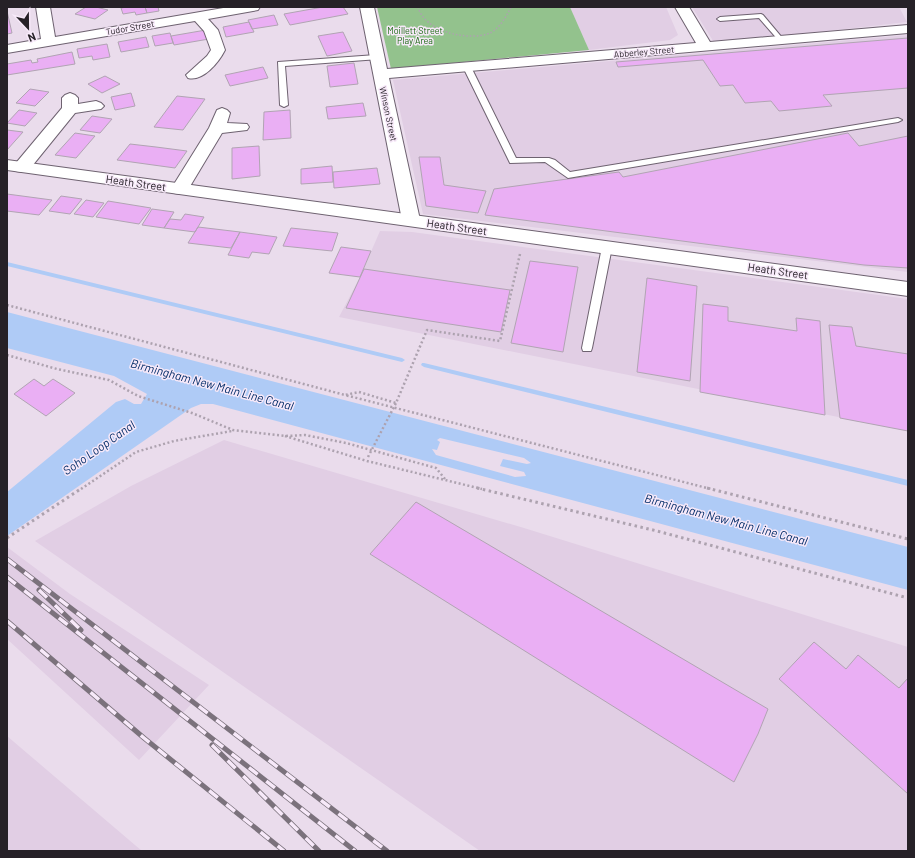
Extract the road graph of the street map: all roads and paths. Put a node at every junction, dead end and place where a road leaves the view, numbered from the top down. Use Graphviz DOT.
graph roads {
  1 [pos="43,7"];
  2 [pos="253,7"];
  3 [pos="367,7"];
  4 [pos="418,7"];
  5 [pos="511,7"];
  6 [pos="682,7"];
  7 [pos="198,16"];
  8 [pos="720,19"];
  9 [pos="908,29"];
  10 [pos="782,41"];
  11 [pos="48,42"];
  12 [pos="706,47"];
  13 [pos="7,49"];
  14 [pos="376,57"];
  15 [pos="466,67"];
  16 [pos="380,74"];
  17 [pos="193,75"];
  18 [pos="284,105"];
  19 [pos="96,106"];
  20 [pos="898,120"];
  21 [pos="242,127"];
  22 [pos="14,166"];
  23 [pos="180,189"];
  24 [pos="411,220"];
  25 [pos="524,236"];
  26 [pos="607,247"];
  27 [pos="908,289"];
  28 [pos="7,305"];
  29 [pos="587,348"];
  30 [pos="7,355"];
  31 [pos="345,395"];
  32 [pos="396,403"];
  33 [pos="233,430"];
  34 [pos="285,436"];
  35 [pos="368,459"];
  36 [pos="446,480"];
  37 [pos="7,538"];
  38 [pos="908,539"];
  39 [pos="908,598"];
  1 -- 11 [label="street"];
  2 -- 7 [label="street, Tudor Street"];
  3 -- 14 [label="street, Winson Street"];
  4 -- 5 [label="path"];
  6 -- 12 [label="street"];
  7 -- 11 [label="street, Tudor Street"];
  7 -- 17 [label="street"];
  8 -- 10 [label="lane"];
  9 -- 10 [label="street, Abberley Street"];
  10 -- 12 [label="street, Abberley Street"];
  11 -- 13 [label="street, Tudor Street"];
  12 -- 15 [label="street, Abberley Street"];
  14 -- 16 [label="street, Winson Street"];
  14 -- 18 [label="lane"];
  15 -- 16 [label="street, Abberley Street"];
  15 -- 20 [label="lane"];
  16 -- 24 [label="street, Winson Street"];
  19 -- 22 [label="street"];
  21 -- 23 [label="street"];
  22 -- 23 [label="street, Heath Street"];
  23 -- 24 [label="street, Heath Street"];
  24 -- 25 [label="street, Heath Street"];
  25 -- 26 [label="street, Heath Street"];
  25 -- 32 [label="path"];
  26 -- 27 [label="street, Heath Street"];
  26 -- 29 [label="lane"];
  28 -- 31 [label="path"];
  30 -- 33 [label="path"];
  31 -- 32 [label="path"];
  31 -- 38 [label="path"];
  32 -- 35 [label="path, bridge"];
  33 -- 34 [label="path"];
  33 -- 37 [label="path"];
  34 -- 35 [label="path"];
  34 -- 36 [label="path"];
  35 -- 36 [label="path"];
  36 -- 39 [label="path"];
}
